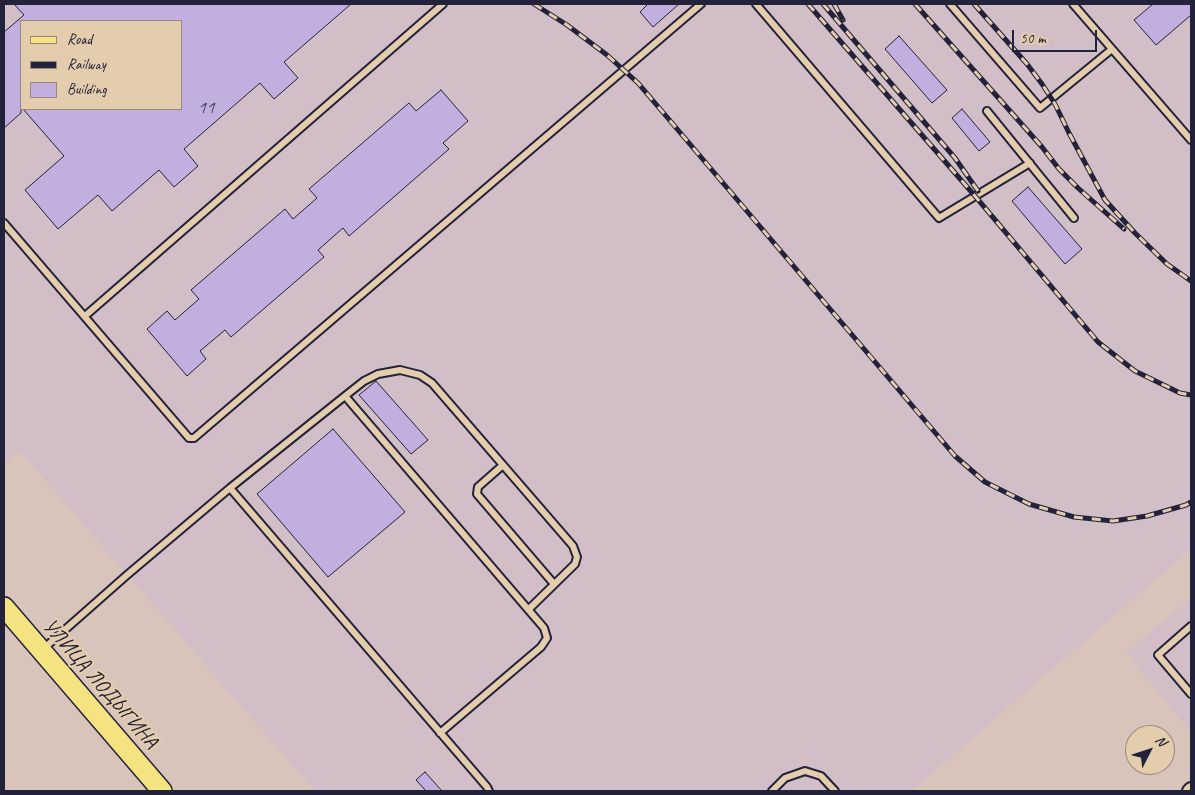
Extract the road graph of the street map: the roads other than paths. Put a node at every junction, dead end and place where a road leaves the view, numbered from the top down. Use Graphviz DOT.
graph roads {
  1 [pos="443,4"];
  2 [pos="701,4"];
  3 [pos="756,4"];
  4 [pos="950,4"];
  5 [pos="1073,4"];
  6 [pos="1112,49"];
  7 [pos="987,111"];
  8 [pos="1191,140"];
  9 [pos="1030,163"];
  10 [pos="1074,218"];
  11 [pos="4,222"];
  12 [pos="85,316"];
  13 [pos="345,396"];
  14 [pos="503,465"];
  15 [pos="230,488"];
  16 [pos="554,584"];
  17 [pos="4,607"];
  18 [pos="529,609"];
  19 [pos="1191,626"];
  20 [pos="41,651"];
  21 [pos="1191,694"];
  22 [pos="440,733"];
  23 [pos="162,791"];
  24 [pos="488,791"];
  25 [pos="772,791"];
  26 [pos="834,791"];
  1 -- 12 [label="lane"];
  2 -- 12 [label="lane"];
  3 -- 9 [label="lane"];
  4 -- 6 [label="lane"];
  5 -- 6 [label="lane"];
  6 -- 8 [label="lane"];
  7 -- 9 [label="lane"];
  9 -- 10 [label="lane"];
  11 -- 12 [label="lane"];
  13 -- 14 [label="lane"];
  13 -- 15 [label="lane"];
  13 -- 18 [label="lane"];
  14 -- 16 [label="lane"];
  14 -- 16 [label="lane"];
  15 -- 20 [label="lane"];
  15 -- 22 [label="lane"];
  16 -- 18 [label="lane"];
  17 -- 20 [label="main road, УЛИЦА ЛОДЫГИНА"];
  18 -- 22 [label="lane"];
  19 -- 21 [label="lane"];
  20 -- 23 [label="main road, УЛИЦА ЛОДЫГИНА"];
  22 -- 24 [label="lane"];
  25 -- 26 [label="lane"];
}
